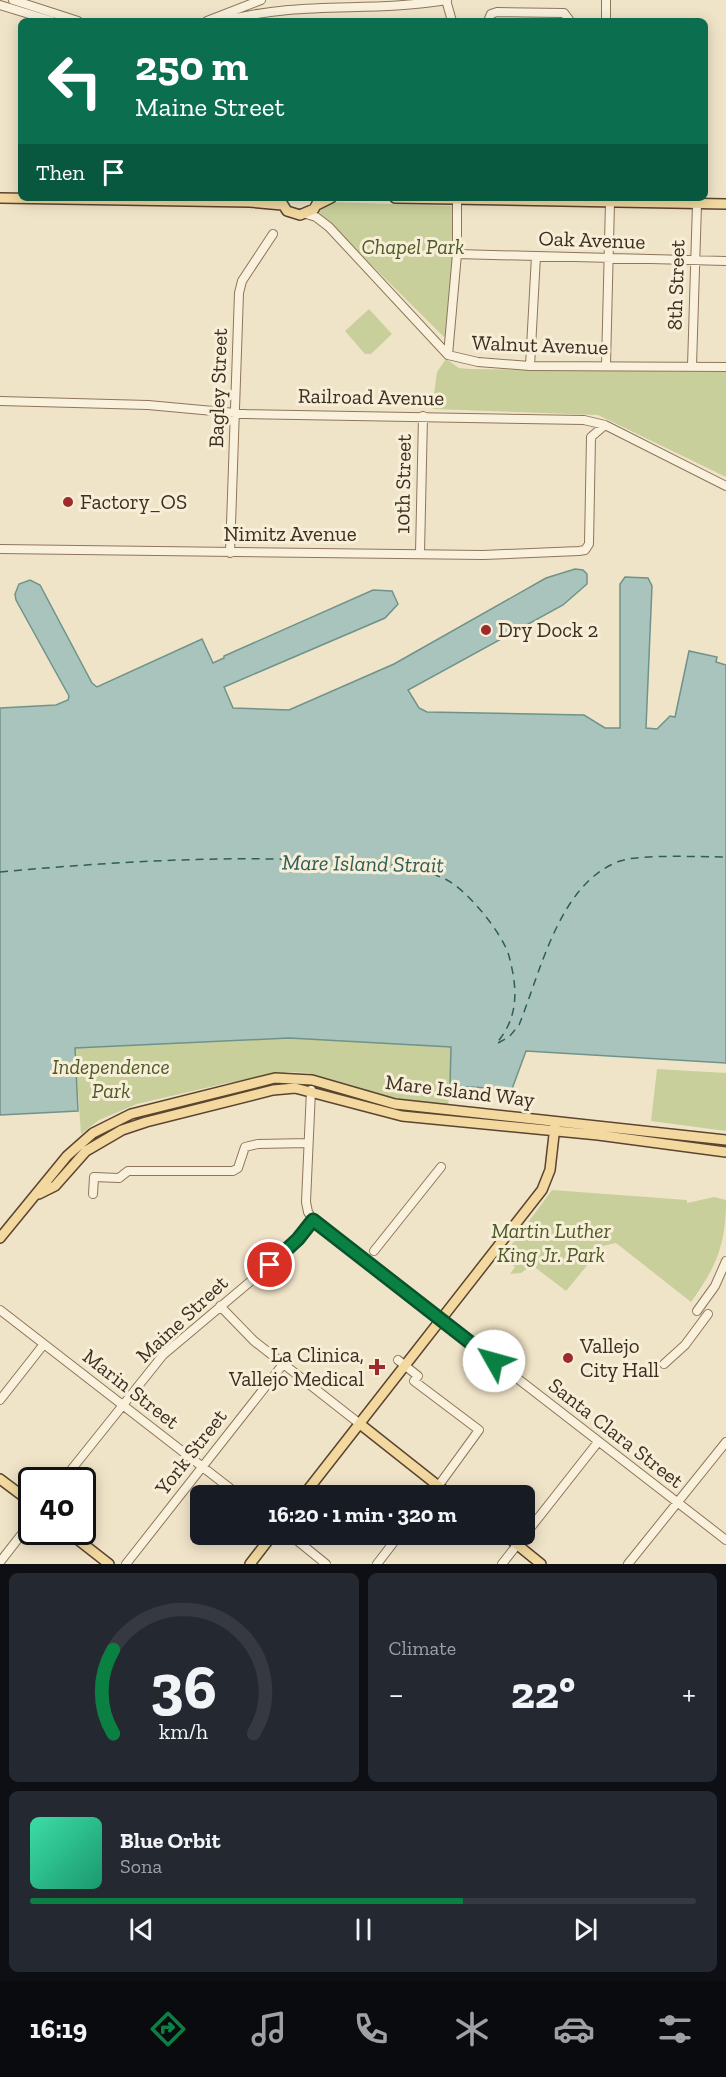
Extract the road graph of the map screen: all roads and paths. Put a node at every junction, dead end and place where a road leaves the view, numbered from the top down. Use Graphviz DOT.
graph roads {
  1 [pos="13,0"];
  2 [pos="261,0"];
  3 [pos="446,0"];
  4 [pos="606,0"];
  5 [pos="0,5"];
  6 [pos="42,18"];
  7 [pos="69,18"];
  8 [pos="215,18"];
  9 [pos="233,18"];
  10 [pos="451,18"];
  11 [pos="489,18"];
  12 [pos="569,18"];
  13 [pos="606,18"];
  14 [pos="0,198"];
  15 [pos="18,198"];
  16 [pos="188,201"];
  17 [pos="456,201"];
  18 [pos="605,201"];
  19 [pos="250,202"];
  20 [pos="281,202"];
  21 [pos="318,202"];
  22 [pos="697,204"];
  23 [pos="726,204"];
  24 [pos="306,214"];
  25 [pos="273,234"];
  26 [pos="457,254"];
  27 [pos="536,256"];
  28 [pos="609,260"];
  29 [pos="696,260"];
  30 [pos="726,261"];
  31 [pos="448,355"];
  32 [pos="606,365"];
  33 [pos="530,366"];
  34 [pos="692,366"];
  35 [pos="726,367"];
  36 [pos="0,401"];
  37 [pos="236,413"];
  38 [pos="423,416"];
  39 [pos="605,425"];
  40 [pos="726,486"];
  41 [pos="0,549"];
  42 [pos="230,553"];
  43 [pos="420,554"];
  44 [pos="312,1080"];
  45 [pos="311,1090"];
  46 [pos="555,1120"];
  47 [pos="555,1131"];
  48 [pos="96,1138"];
  49 [pos="726,1140"];
  50 [pos="308,1143"];
  51 [pos="726,1152"];
  52 [pos="441,1167"];
  53 [pos="93,1194"];
  54 [pos="313,1220"];
  55 [pos="0,1238"];
  56 [pos="374,1251"];
  57 [pos="726,1261"];
  58 [pos="220,1306"];
  59 [pos="0,1310"];
  60 [pos="698,1311"];
  61 [pos="708,1314"];
  62 [pos="442,1320"];
  63 [pos="44,1344"];
  64 [pos="284,1363"];
  65 [pos="402,1363"];
  66 [pos="664,1364"];
  67 [pos="0,1400"];
  68 [pos="124,1406"];
  69 [pos="360,1424"];
  70 [pos="598,1442"];
  71 [pos="726,1442"];
  72 [pos="74,1467"];
  73 [pos="202,1467"];
  74 [pos="0,1479"];
  75 [pos="226,1485"];
  76 [pos="312,1485"];
  77 [pos="439,1485"];
  78 [pos="18,1492"];
  79 [pos="676,1503"];
  80 [pos="535,1522"];
  81 [pos="18,1539"];
  82 [pos="726,1540"];
  83 [pos="85,1545"];
  84 [pos="265,1545"];
  85 [pos="303,1545"];
  86 [pos="392,1545"];
  87 [pos="517,1545"];
  88 [pos="0,1562"];
  89 [pos="109,1564"];
  90 [pos="126,1564"];
  91 [pos="250,1564"];
  92 [pos="326,1564"];
  93 [pos="377,1564"];
  94 [pos="502,1564"];
  95 [pos="541,1564"];
  96 [pos="628,1564"];
  1 -- 7 [label="street"];
  2 -- 8 [label="street"];
  3 -- 9 [label="street"];
  3 -- 10 [label="street"];
  4 -- 13 [label="street"];
  5 -- 6 [label="street"];
  11 -- 12 [label="street"];
  14 -- 15 [label="main road"];
  16 -- 19 [label="main road"];
  17 -- 26 [label="street"];
  18 -- 22 [label="main road"];
  18 -- 28 [label="street"];
  19 -- 20 [label="main road"];
  20 -- 24 [label="main road"];
  21 -- 24 [label="main road"];
  22 -- 23 [label="main road"];
  22 -- 29 [label="street, 8th Street"];
  24 -- 31 [label="street, Walnut Avenue"];
  25 -- 37 [label="street, Bagley Street"];
  26 -- 27 [label="street, Oak Avenue"];
  26 -- 31 [label="street"];
  27 -- 28 [label="street, Oak Avenue"];
  27 -- 33 [label="street"];
  28 -- 29 [label="street, Oak Avenue"];
  28 -- 32 [label="street"];
  29 -- 30 [label="street, Oak Avenue"];
  29 -- 34 [label="street, 8th Street"];
  31 -- 33 [label="street, Walnut Avenue"];
  32 -- 33 [label="street, Walnut Avenue"];
  32 -- 34 [label="street, Walnut Avenue"];
  34 -- 35 [label="street, Walnut Avenue"];
  36 -- 37 [label="street, Railroad Avenue"];
  37 -- 38 [label="street, Railroad Avenue"];
  37 -- 42 [label="street, Bagley Street"];
  38 -- 39 [label="street, Railroad Avenue"];
  38 -- 43 [label="street, 10th Street"];
  39 -- 40 [label="street, Railroad Avenue"];
  39 -- 43 [label="street, Nimitz Avenue"];
  41 -- 42 [label="street, Nimitz Avenue"];
  42 -- 43 [label="street, Nimitz Avenue"];
  44 -- 45 [label="main road"];
  44 -- 46 [label="main road, Mare Island Way"];
  44 -- 48 [label="main road, Mare Island Way"];
  45 -- 47 [label="main road, Mare Island Way"];
  45 -- 48 [label="main road, Mare Island Way"];
  45 -- 50 [label="street"];
  46 -- 47 [label="main road"];
  46 -- 49 [label="main road, Mare Island Way"];
  47 -- 51 [label="main road, Mare Island Way"];
  47 -- 62 [label="main road"];
  48 -- 55 [label="main road"];
  50 -- 53 [label="street"];
  50 -- 54 [label="street"];
  52 -- 56 [label="street"];
  54 -- 58 [label="street, Maine Street"];
  54 -- 62 [label="street, Santa Clara Street"];
  57 -- 60 [label="street"];
  58 -- 64 [label="street"];
  58 -- 68 [label="street, Maine Street"];
  59 -- 63 [label="street, Marin Street"];
  61 -- 66 [label="street"];
  62 -- 65 [label="main road"];
  62 -- 70 [label="street, Santa Clara Street"];
  63 -- 67 [label="street"];
  63 -- 68 [label="street, Marin Street"];
  64 -- 69 [label="street"];
  64 -- 73 [label="street, York Street"];
  65 -- 69 [label="main road"];
  65 -- 77 [label="street"];
  68 -- 72 [label="street, Maine Street"];
  68 -- 73 [label="street, Marin Street"];
  69 -- 76 [label="main road"];
  69 -- 77 [label="main road"];
  70 -- 79 [label="street, Santa Clara Street"];
  70 -- 80 [label="street"];
  71 -- 79 [label="street"];
  73 -- 75 [label="street, Marin Street"];
  73 -- 90 [label="street, York Street"];
  74 -- 78 [label="main road"];
  79 -- 82 [label="street, Santa Clara Street"];
  79 -- 96 [label="street"];
  81 -- 88 [label="street"];
  83 -- 89 [label="main road"];
  84 -- 91 [label="main road"];
  85 -- 92 [label="street"];
  86 -- 93 [label="street"];
  87 -- 94 [label="street"];
  87 -- 95 [label="main road"];
}
